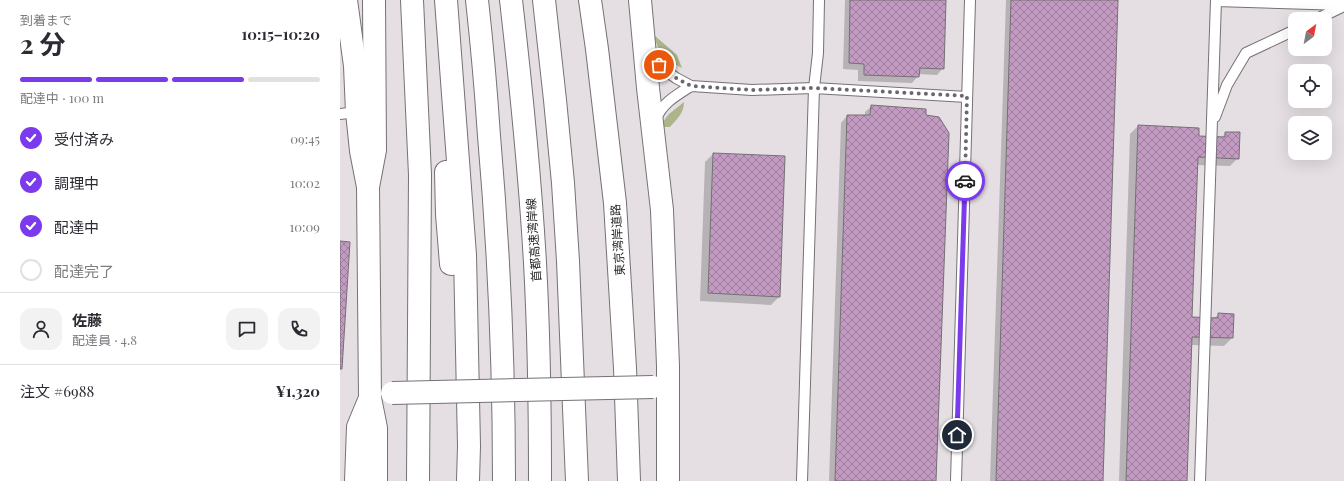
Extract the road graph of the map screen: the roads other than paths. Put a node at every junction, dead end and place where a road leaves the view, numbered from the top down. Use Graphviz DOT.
graph roads {
  1 [pos="346,0"];
  2 [pos="374,0"];
  3 [pos="412,0"];
  4 [pos="446,0"];
  5 [pos="477,0"];
  6 [pos="511,0"];
  7 [pos="544,0"];
  8 [pos="590,0"];
  9 [pos="640,0"];
  10 [pos="819,0"];
  11 [pos="970,0"];
  12 [pos="1216,1"];
  13 [pos="1344,5"];
  14 [pos="1330,12"];
  15 [pos="1288,33"];
  16 [pos="643,41"];
  17 [pos="691,86"];
  18 [pos="814,88"];
  19 [pos="967,96"];
  20 [pos="349,113"];
  21 [pos="1212,126"];
  22 [pos="652,129"];
  23 [pos="368,188"];
  24 [pos="658,392"];
  25 [pos="370,398"];
  26 [pos="356,481"];
  27 [pos="376,481"];
  28 [pos="418,481"];
  29 [pos="468,481"];
  30 [pos="504,481"];
  31 [pos="540,481"];
  32 [pos="577,481"];
  33 [pos="629,481"];
  34 [pos="668,481"];
  35 [pos="802,481"];
  36 [pos="956,481"];
  37 [pos="1200,481"];
  1 -- 20 [label="main road"];
  2 -- 23 [label="main road"];
  3 -- 28 [label="main road"];
  4 -- 29 [label="main road"];
  5 -- 30 [label="main road"];
  6 -- 31 [label="main road, 首都高速湾岸線"];
  7 -- 32 [label="main road"];
  8 -- 33 [label="main road, 東京湾岸道路"];
  9 -- 16 [label="main road"];
  10 -- 18 [label="lane"];
  11 -- 19 [label="lane"];
  12 -- 13 [label="lane"];
  12 -- 21 [label="lane"];
  13 -- 14 [label="lane"];
  15 -- 21 [label="lane"];
  16 -- 17 [label="lane"];
  16 -- 22 [label="main road"];
  17 -- 18 [label="lane"];
  17 -- 22 [label="lane"];
  18 -- 19 [label="lane"];
  18 -- 35 [label="lane"];
  19 -- 36 [label="lane"];
  20 -- 23 [label="main road"];
  21 -- 37 [label="lane"];
  22 -- 24 [label="main road"];
  23 -- 25 [label="main road"];
  24 -- 25 [label="main road, bridge"];
  24 -- 34 [label="main road"];
  25 -- 26 [label="main road"];
  25 -- 27 [label="main road"];
}
